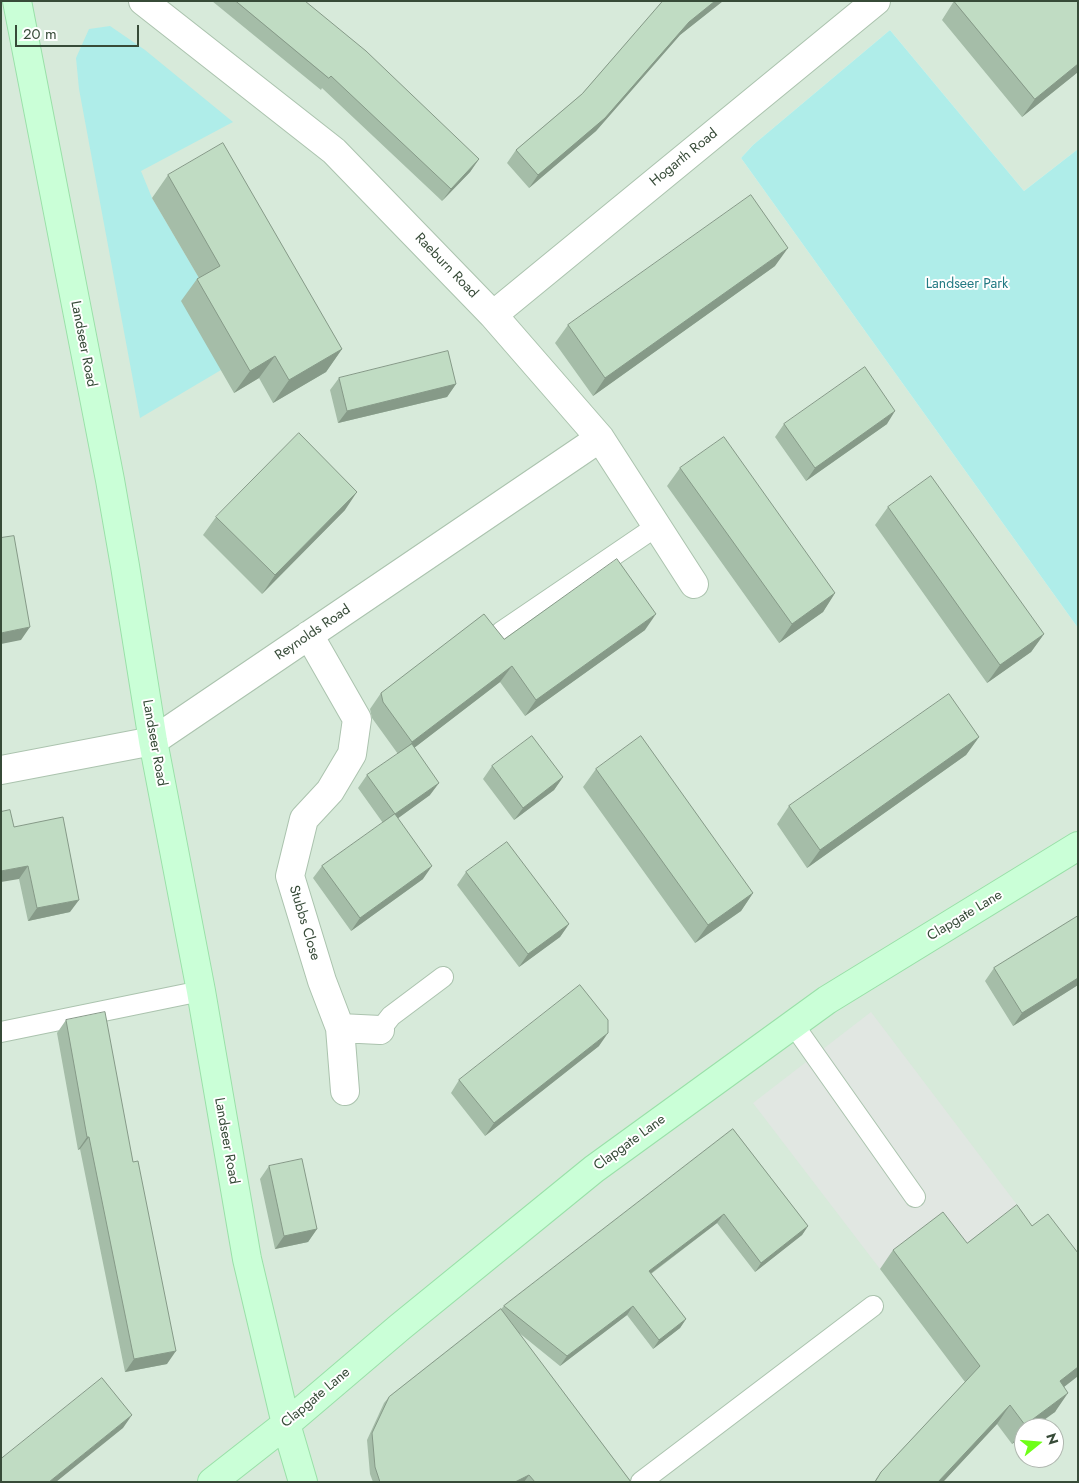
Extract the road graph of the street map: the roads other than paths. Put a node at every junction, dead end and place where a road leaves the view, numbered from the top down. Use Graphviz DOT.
graph roads {
  1 [pos="16,1"];
  2 [pos="143,1"];
  3 [pos="876,1"];
  4 [pos="493,315"];
  5 [pos="600,438"];
  6 [pos="657,526"];
  7 [pos="694,584"];
  8 [pos="500,632"];
  9 [pos="309,635"];
  10 [pos="153,741"];
  11 [pos="1,770"];
  12 [pos="1078,846"];
  13 [pos="443,977"];
  14 [pos="201,991"];
  15 [pos="793,1024"];
  16 [pos="340,1028"];
  17 [pos="380,1030"];
  18 [pos="1,1032"];
  19 [pos="345,1091"];
  20 [pos="915,1197"];
  21 [pos="873,1306"];
  22 [pos="286,1424"];
  23 [pos="212,1482"];
  24 [pos="303,1482"];
  25 [pos="641,1482"];
  1 -- 10 [label="street, Landseer Road"];
  2 -- 4 [label="street, Raeburn Road"];
  3 -- 4 [label="street, Hogarth Road"];
  4 -- 5 [label="street, Raeburn Road"];
  5 -- 6 [label="street, Raeburn Road"];
  5 -- 9 [label="street, Reynolds Road"];
  6 -- 7 [label="street, Raeburn Road"];
  6 -- 8 [label="lane"];
  9 -- 10 [label="street, Reynolds Road"];
  9 -- 16 [label="street, Stubbs Close"];
  10 -- 11 [label="street, Reynolds Road"];
  10 -- 14 [label="street, Landseer Road"];
  12 -- 15 [label="street, Clapgate Lane"];
  13 -- 17 [label="lane"];
  14 -- 18 [label="lane"];
  14 -- 22 [label="street, Landseer Road"];
  15 -- 20 [label="lane"];
  15 -- 22 [label="street, Clapgate Lane"];
  16 -- 17 [label="street"];
  16 -- 19 [label="street, Stubbs Close"];
  21 -- 25 [label="lane"];
  22 -- 23 [label="street, Clapgate Lane"];
  22 -- 24 [label="street, Landseer Road"];
}
